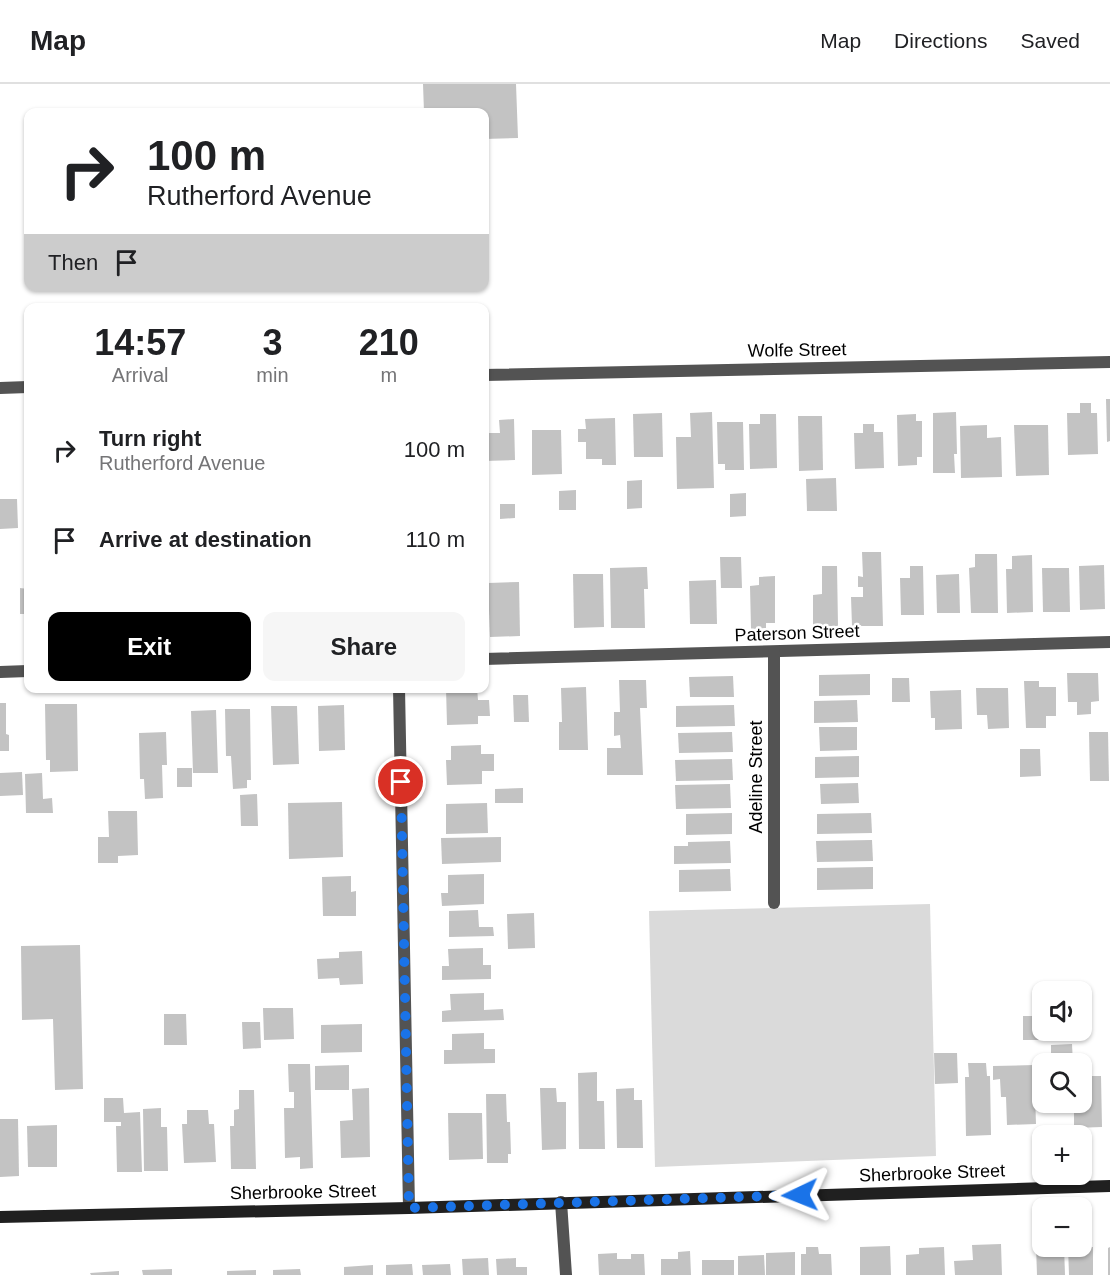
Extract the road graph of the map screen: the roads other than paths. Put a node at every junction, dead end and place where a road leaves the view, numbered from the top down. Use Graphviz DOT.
graph roads {
  1 [pos="1110,362"];
  2 [pos="489,375"];
  3 [pos="24,387"];
  4 [pos="0,388"];
  5 [pos="1110,642"];
  6 [pos="774,652"];
  7 [pos="489,659"];
  8 [pos="24,671"];
  9 [pos="0,672"];
  10 [pos="399,693"];
  11 [pos="774,903"];
  12 [pos="1110,1186"];
  13 [pos="561,1202"];
  14 [pos="409,1208"];
  15 [pos="0,1217"];
  16 [pos="566,1275"];
  1 -- 2 [label="street, Wolfe Street"];
  3 -- 4 [label="street"];
  5 -- 6 [label="street, Paterson Street"];
  6 -- 7 [label="street, Paterson Street"];
  6 -- 11 [label="street, Adeline Street"];
  8 -- 9 [label="street"];
  10 -- 14 [label="street"];
  12 -- 13 [label="main road, Sherbrooke Street"];
  13 -- 14 [label="main road, Sherbrooke Street"];
  13 -- 16 [label="street"];
  14 -- 15 [label="main road, Sherbrooke Street"];
}
